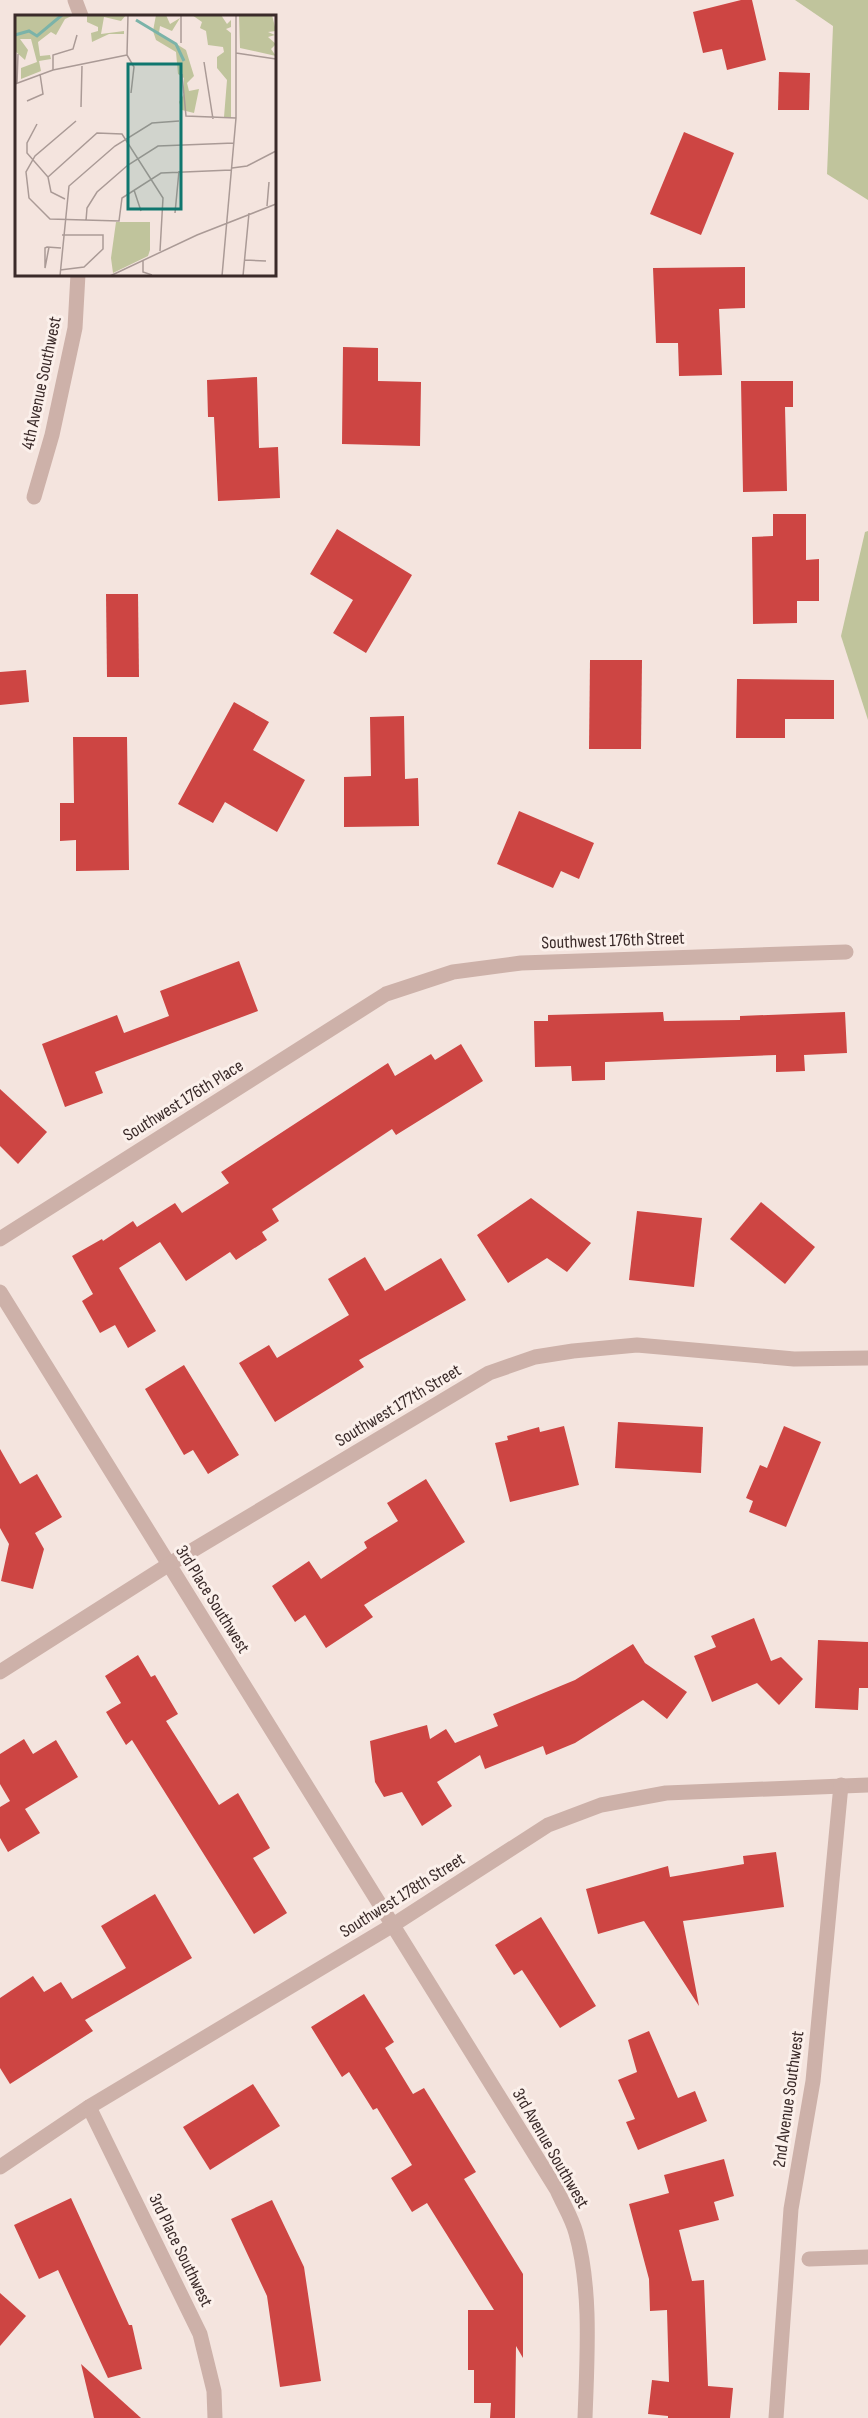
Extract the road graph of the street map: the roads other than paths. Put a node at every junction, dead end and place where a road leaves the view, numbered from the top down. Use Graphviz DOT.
graph roads {
  1 [pos="75,0"];
  2 [pos="81,15"];
  3 [pos="78,276"];
  4 [pos="34,497"];
  5 [pos="846,952"];
  6 [pos="386,994"];
  7 [pos="0,1239"];
  8 [pos="0,1292"];
  9 [pos="868,1358"];
  10 [pos="168,1565"];
  11 [pos="0,1672"];
  12 [pos="842,1785"];
  13 [pos="868,1785"];
  14 [pos="393,1925"];
  15 [pos="89,2107"];
  16 [pos="0,2167"];
  17 [pos="868,2257"];
  18 [pos="809,2259"];
  19 [pos="215,2418"];
  20 [pos="585,2418"];
  21 [pos="776,2418"];
  1 -- 2 [label="street"];
  3 -- 4 [label="street, 4th Avenue Southwest"];
  5 -- 6 [label="street, Southwest 176th Street"];
  6 -- 7 [label="street, Southwest 176th Place"];
  8 -- 10 [label="street, 3rd Place Southwest"];
  9 -- 10 [label="street, Southwest 177th Street"];
  10 -- 11 [label="street, Southwest 177th Street"];
  10 -- 14 [label="street, 3rd Place Southwest"];
  12 -- 13 [label="street, Southwest 178th Street"];
  12 -- 14 [label="street, Southwest 178th Street"];
  12 -- 21 [label="street, 2nd Avenue Southwest"];
  14 -- 15 [label="street, Southwest 178th Street"];
  14 -- 20 [label="street, 3rd Avenue Southwest"];
  15 -- 16 [label="street, Southwest 178th Street"];
  15 -- 19 [label="street, 3rd Place Southwest"];
  17 -- 18 [label="street"];
}
